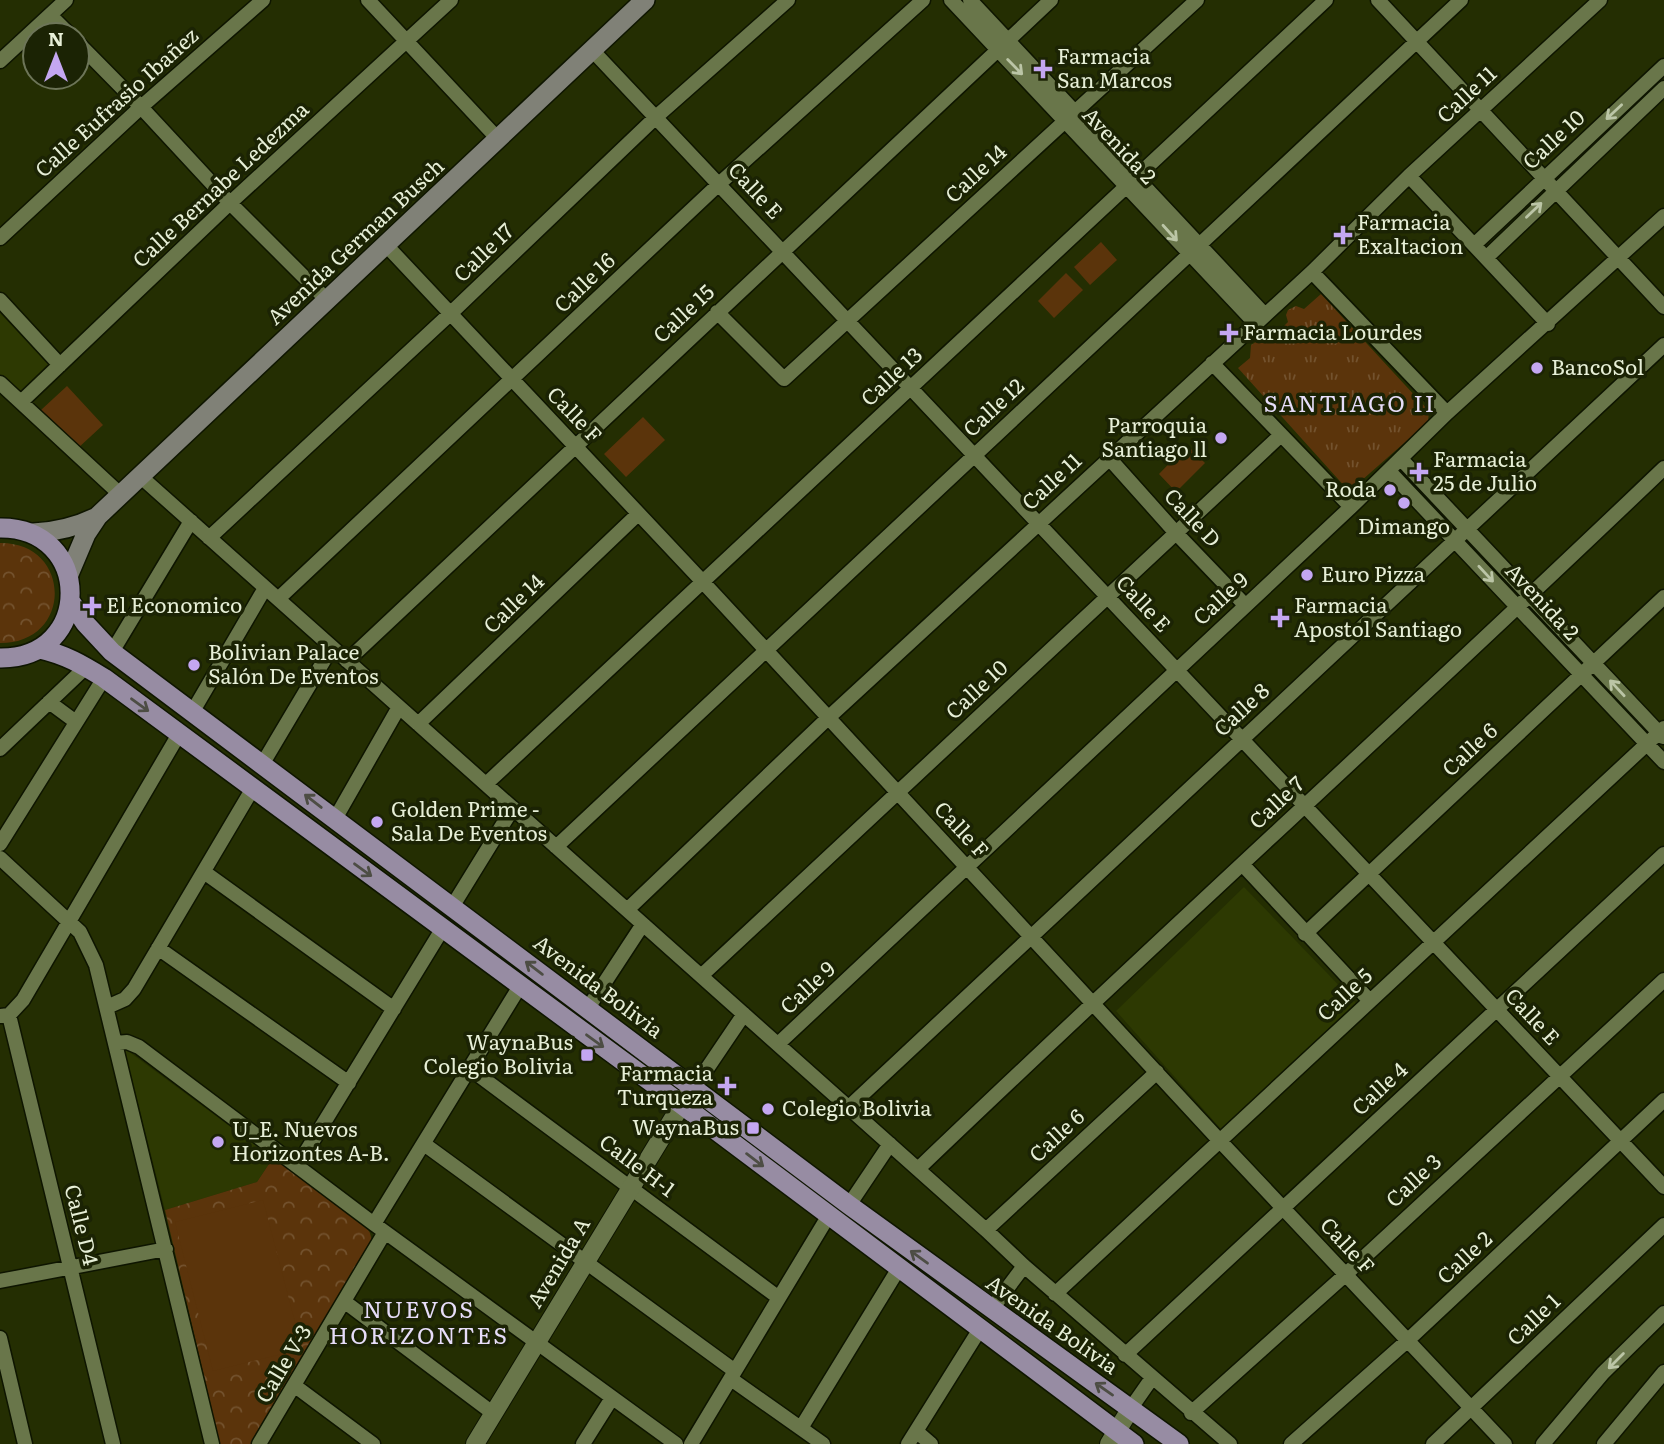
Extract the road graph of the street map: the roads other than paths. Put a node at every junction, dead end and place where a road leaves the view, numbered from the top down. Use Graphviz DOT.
graph roads {
  1 [pos="66,0"];
  2 [pos="263,0"];
  3 [pos="368,0"];
  4 [pos="451,0"];
  5 [pos="645,0"];
  6 [pos="788,0"];
  7 [pos="923,0"];
  8 [pos="951,0"];
  9 [pos="970,0"];
  10 [pos="1051,0"];
  11 [pos="1197,0"];
  12 [pos="1326,0"];
  13 [pos="1378,0"];
  14 [pos="1461,0"];
  15 [pos="1600,0"];
  16 [pos="50,15"];
  17 [pos="56,21"];
  18 [pos="407,42"];
  19 [pos="1416,42"];
  20 [pos="1003,45"];
  21 [pos="592,50"];
  22 [pos="91,57"];
  23 [pos="0,61"];
  24 [pos="1664,66"];
  25 [pos="1664,88"];
  26 [pos="141,107"];
  27 [pos="1481,111"];
  28 [pos="1070,116"];
  29 [pos="656,117"];
  30 [pos="498,139"];
  31 [pos="1409,176"];
  32 [pos="1543,179"];
  33 [pos="1132,182"];
  34 [pos="719,184"];
  35 [pos="1555,190"];
  36 [pos="230,203"];
  37 [pos="1664,216"];
  38 [pos="0,238"];
  39 [pos="386,245"];
  40 [pos="1474,245"];
  41 [pos="1194,249"];
  42 [pos="782,251"];
  43 [pos="1486,258"];
  44 [pos="1619,258"];
  45 [pos="1312,272"];
  46 [pos="0,300"];
  47 [pos="327,300"];
  48 [pos="1664,307"];
  49 [pos="717,312"];
  50 [pos="451,313"];
  51 [pos="1260,319"];
  52 [pos="848,320"];
  53 [pos="1548,324"];
  54 [pos="1664,345"];
  55 [pos="1212,363"];
  56 [pos="60,365"];
  57 [pos="512,381"];
  58 [pos="0,383"];
  59 [pos="911,388"];
  60 [pos="21,402"];
  61 [pos="1447,413"];
  62 [pos="1281,435"];
  63 [pos="575,445"];
  64 [pos="974,455"];
  65 [pos="1109,458"];
  66 [pos="1401,458"];
  67 [pos="1664,468"];
  68 [pos="1389,471"];
  69 [pos="140,477"];
  70 [pos="121,495"];
  71 [pos="1351,507"];
  72 [pos="638,514"];
  73 [pos="98,516"];
  74 [pos="191,522"];
  75 [pos="1039,523"];
  76 [pos="0,528"];
  77 [pos="1466,529"];
  78 [pos="33,533"];
  79 [pos="1176,533"];
  80 [pos="209,538"];
  81 [pos="1454,540"];
  82 [pos="69,574"];
  83 [pos="702,581"];
  84 [pos="265,588"];
  85 [pos="1108,597"];
  86 [pos="1530,597"];
  87 [pos="1664,597"];
  88 [pos="278,599"];
  89 [pos="71,602"];
  90 [pos="1245,605"];
  91 [pos="1518,608"];
  92 [pos="332,647"];
  93 [pos="40,649"];
  94 [pos="765,651"];
  95 [pos="112,652"];
  96 [pos="0,658"];
  97 [pos="347,661"];
  98 [pos="1594,663"];
  99 [pos="86,667"];
  100 [pos="1177,670"];
  101 [pos="1581,674"];
  102 [pos="104,678"];
  103 [pos="49,702"];
  104 [pos="399,707"];
  105 [pos="193,710"];
  106 [pos="828,718"];
  107 [pos="76,722"];
  108 [pos="418,724"];
  109 [pos="1662,733"];
  110 [pos="179,734"];
  111 [pos="1242,739"];
  112 [pos="1647,744"];
  113 [pos="0,749"];
  114 [pos="1664,762"];
  115 [pos="263,763"];
  116 [pos="486,784"];
  117 [pos="253,788"];
  118 [pos="897,793"];
  119 [pos="1305,806"];
  120 [pos="513,808"];
  121 [pos="335,819"];
  122 [pos="0,844"];
  123 [pos="556,847"];
  124 [pos="1664,854"];
  125 [pos="0,858"];
  126 [pos="1242,864"];
  127 [pos="967,867"];
  128 [pos="204,872"];
  129 [pos="1369,874"];
  130 [pos="452,907"];
  131 [pos="627,910"];
  132 [pos="69,921"];
  133 [pos="643,924"];
  134 [pos="443,928"];
  135 [pos="1305,934"];
  136 [pos="1031,936"];
  137 [pos="1433,942"];
  138 [pos="158,948"];
  139 [pos="701,976"];
  140 [pos="1664,979"];
  141 [pos="520,986"];
  142 [pos="1370,1001"];
  143 [pos="1093,1002"];
  144 [pos="107,1007"];
  145 [pos="588,1008"];
  146 [pos="394,1009"];
  147 [pos="1497,1010"];
  148 [pos="744,1014"];
  149 [pos="5,1016"];
  150 [pos="116,1043"];
  151 [pos="778,1044"];
  152 [pos="469,1068"];
  153 [pos="1157,1072"];
  154 [pos="1558,1075"];
  155 [pos="349,1083"];
  156 [pos="694,1088"];
  157 [pos="1664,1100"];
  158 [pos="681,1104"];
  159 [pos="849,1107"];
  160 [pos="1219,1140"];
  161 [pos="1620,1140"];
  162 [pos="424,1144"];
  163 [pos="890,1144"];
  164 [pos="298,1164"];
  165 [pos="918,1169"];
  166 [pos="631,1186"];
  167 [pos="1664,1187"];
  168 [pos="849,1205"];
  169 [pos="1283,1208"];
  170 [pos="829,1215"];
  171 [pos="1664,1225"];
  172 [pos="380,1228"];
  173 [pos="986,1230"];
  174 [pos="166,1249"];
  175 [pos="586,1262"];
  176 [pos="1024,1266"];
  177 [pos="70,1268"];
  178 [pos="900,1269"];
  179 [pos="1345,1275"];
  180 [pos="0,1281"];
  181 [pos="1055,1294"];
  182 [pos="779,1298"];
  183 [pos="345,1302"];
  184 [pos="991,1310"];
  185 [pos="1664,1313"];
  186 [pos="980,1329"];
  187 [pos="0,1338"];
  188 [pos="1407,1341"];
  189 [pos="537,1343"];
  190 [pos="1125,1355"];
  191 [pos="1664,1372"];
  192 [pos="733,1375"];
  193 [pos="1153,1378"];
  194 [pos="295,1386"];
  195 [pos="612,1398"];
  196 [pos="1131,1409"];
  197 [pos="1471,1409"];
  198 [pos="1191,1413"];
  199 [pos="494,1414"];
  200 [pos="800,1429"];
  201 [pos="912,1438"];
  202 [pos="1113,1438"];
  203 [pos="372,1443"];
  204 [pos="25,1444"];
  205 [pos="113,1444"];
  206 [pos="212,1444"];
  207 [pos="259,1444"];
  208 [pos="475,1444"];
  209 [pos="583,1444"];
  210 [pos="676,1444"];
  211 [pos="691,1444"];
  212 [pos="823,1444"];
  213 [pos="931,1444"];
  214 [pos="1134,1444"];
  215 [pos="1179,1444"];
  216 [pos="1230,1444"];
  217 [pos="1292,1444"];
  218 [pos="1433,1444"];
  219 [pos="1505,1444"];
  220 [pos="1543,1444"];
  221 [pos="1604,1444"];
  1 -- 16 [label="street"];
  2 -- 26 [label="street, Calle Eufrasio Ibañez"];
  3 -- 18 [label="street"];
  4 -- 18 [label="street, Calle Bernabe Ledezma"];
  5 -- 21 [label="main road, Avenida German Busch"];
  6 -- 29 [label="street, Calle 17"];
  7 -- 34 [label="street, Calle 16"];
  8 -- 20 [label="street, Avenida 2"];
  9 -- 20 [label="street, Avenida 2"];
  10 -- 20 [label="street, Calle 15"];
  11 -- 28 [label="street, Calle 14"];
  12 -- 33 [label="street, Calle 13"];
  13 -- 19 [label="street"];
  14 -- 19 [label="street, Calle 12"];
  15 -- 27 [label="street, Calle 11"];
  16 -- 17 [label="street"];
  16 -- 23 [label="street"];
  18 -- 30 [label="street"];
  18 -- 36 [label="street, Calle Bernabe Ledezma"];
  19 -- 27 [label="street"];
  19 -- 41 [label="street, Calle 12"];
  20 -- 28 [label="street, Avenida 2"];
  20 -- 42 [label="street, Calle 15"];
  21 -- 29 [label="street, Calle E"];
  21 -- 30 [label="main road, Avenida German Busch"];
  22 -- 26 [label="street"];
  24 -- 32 [label="street, Calle 10, one-way"];
  25 -- 35 [label="street, Calle 10"];
  26 -- 36 [label="street"];
  26 -- 38 [label="street, Calle Eufrasio Ibañez"];
  27 -- 31 [label="street, Calle 11"];
  27 -- 32 [label="street"];
  28 -- 33 [label="street, Avenida 2"];
  28 -- 52 [label="street, Calle 14"];
  29 -- 34 [label="street, Calle E"];
  29 -- 50 [label="street, Calle 17"];
  30 -- 39 [label="main road, Avenida German Busch"];
  31 -- 40 [label="street"];
  31 -- 45 [label="street, Calle 11"];
  32 -- 35 [label="street"];
  32 -- 40 [label="street, Calle 10"];
  33 -- 41 [label="street, Avenida 2"];
  33 -- 59 [label="street, Calle 13"];
  34 -- 42 [label="street, Calle E"];
  34 -- 57 [label="street, Calle 16"];
  43 -- 35 [label="street, Calle 10, one-way"];
  35 -- 44 [label="street"];
  36 -- 47 [label="street"];
  36 -- 56 [label="street, Calle Bernabe Ledezma"];
  37 -- 44 [label="street, Calle 9"];
  39 -- 47 [label="main road, Avenida German Busch"];
  39 -- 50 [label="street, Calle F"];
  40 -- 43 [label="street"];
  41 -- 51 [label="street, Avenida 2"];
  41 -- 64 [label="street, Calle 12"];
  42 -- 49 [label="street, Calle 15"];
  42 -- 52 [label="street, Calle E"];
  43 -- 53 [label="street"];
  44 -- 48 [label="street"];
  44 -- 53 [label="street, Calle 9"];
  45 -- 51 [label="street, Calle 11"];
  45 -- 61 [label="street"];
  46 -- 56 [label="street"];
  47 -- 69 [label="main road, Avenida German Busch"];
  49 -- 52 [label="street, Calle 14"];
  49 -- 63 [label="street, Calle 15"];
  50 -- 57 [label="street, Calle F"];
  50 -- 80 [label="street, Calle 17"];
  51 -- 55 [label="street, Calle 11"];
  52 -- 59 [label="street, Calle E"];
  53 -- 61 [label="street, Calle 9"];
  54 -- 77 [label="street, Calle 8"];
  55 -- 62 [label="street"];
  55 -- 65 [label="street, Calle 11"];
  56 -- 60 [label="street, Calle Bernabe Ledezma"];
  57 -- 63 [label="street, Calle F"];
  57 -- 88 [label="street, Calle 16"];
  58 -- 60 [label="street"];
  59 -- 64 [label="street, Calle E"];
  59 -- 83 [label="street, Calle 13"];
  60 -- 70 [label="street"];
  61 -- 66 [label="street, Calle 9"];
  62 -- 71 [label="street"];
  62 -- 79 [label="street, Calle 10"];
  63 -- 72 [label="street, Calle F"];
  63 -- 97 [label="street, Calle 15"];
  64 -- 75 [label="street, Calle E"];
  64 -- 94 [label="street, Calle 12"];
  65 -- 75 [label="street, Calle 11"];
  65 -- 79 [label="street, Calle D"];
  66 -- 68 [label="street, Calle 9"];
  66 -- 77 [label="street, Avenida 2"];
  67 -- 86 [label="street, Calle 7"];
  68 -- 71 [label="street, Calle 9"];
  68 -- 81 [label="street, Avenida 2"];
  69 -- 70 [label="main road, Avenida German Busch"];
  69 -- 74 [label="street"];
  70 -- 73 [label="main road, Avenida German Busch"];
  71 -- 90 [label="street, Calle 9"];
  72 -- 83 [label="street, Calle F"];
  72 -- 108 [label="street, Calle 14"];
  73 -- 78 [label="main road, Avenida German Busch"];
  73 -- 82 [label="main road, Avenida German Busch"];
  74 -- 80 [label="street"];
  74 -- 95 [label="street"];
  75 -- 85 [label="street, Calle E"];
  75 -- 106 [label="street, Calle 11"];
  76 -- 78 [label="main road"];
  77 -- 81 [label="street, Calle 8"];
  77 -- 86 [label="street, Avenida 2"];
  78 -- 82 [label="main road"];
  79 -- 85 [label="street, Calle 10"];
  79 -- 90 [label="street, Calle D"];
  80 -- 84 [label="street"];
  81 -- 91 [label="street, Avenida 2, one-way"];
  81 -- 111 [label="street, Calle 8"];
  82 -- 89 [label="main road"];
  83 -- 94 [label="street, Calle F"];
  83 -- 116 [label="street, Calle 13"];
  84 -- 88 [label="street"];
  84 -- 105 [label="street"];
  85 -- 100 [label="street, Calle E"];
  85 -- 118 [label="street, Calle 10"];
  86 -- 91 [label="street, Calle 7"];
  86 -- 98 [label="street, Avenida 2"];
  87 -- 98 [label="street, Calle 6"];
  88 -- 92 [label="street"];
  89 -- 93 [label="main road"];
  89 -- 95 [label="main road, Avenida Bolivia"];
  90 -- 100 [label="street, Calle 9"];
  91 -- 101 [label="street, Avenida 2"];
  91 -- 119 [label="street, Calle 7"];
  92 -- 97 [label="street"];
  92 -- 115 [label="street"];
  93 -- 96 [label="main road"];
  93 -- 99 [label="main road, Avenida Bolivia"];
  94 -- 106 [label="street, Calle F"];
  94 -- 123 [label="street, Calle 12"];
  95 -- 105 [label="main road, Avenida Bolivia"];
  97 -- 104 [label="street"];
  98 -- 101 [label="street, Calle 6"];
  109 -- 98 [label="street, Avenida 2, one-way"];
  99 -- 102 [label="main road, Avenida Bolivia"];
  99 -- 103 [label="street"];
  100 -- 111 [label="street, Calle E"];
  100 -- 127 [label="street, Calle 9"];
  101 -- 112 [label="street, Avenida 2"];
  101 -- 129 [label="street, Calle 6"];
  102 -- 107 [label="street"];
  102 -- 110 [label="main road, Avenida Bolivia, one-way"];
  103 -- 107 [label="street"];
  103 -- 113 [label="street"];
  104 -- 108 [label="street"];
  104 -- 121 [label="street"];
  105 -- 115 [label="main road, Avenida Bolivia"];
  106 -- 118 [label="street, Calle F"];
  106 -- 131 [label="street, Calle 11"];
  107 -- 122 [label="street"];
  108 -- 116 [label="street"];
  109 -- 112 [label="street, Calle 5"];
  110 -- 117 [label="main road, Avenida Bolivia"];
  110 -- 132 [label="street"];
  111 -- 119 [label="street, Calle E"];
  111 -- 136 [label="street, Calle 8"];
  112 -- 114 [label="street, Avenida 2"];
  112 -- 137 [label="street, Calle 5"];
  121 -- 115 [label="main road, Avenida Bolivia, one-way"];
  116 -- 120 [label="street"];
  117 -- 128 [label="street"];
  117 -- 134 [label="main road, Avenida Bolivia, one-way"];
  118 -- 127 [label="street, Calle F"];
  118 -- 139 [label="street, Calle 10"];
  119 -- 126 [label="street, Calle 7"];
  119 -- 129 [label="street, Calle E"];
  120 -- 123 [label="street"];
  120 -- 130 [label="street"];
  121 -- 130 [label="main road, Avenida Bolivia"];
  123 -- 131 [label="street"];
  124 -- 147 [label="street, Calle 4"];
  125 -- 132 [label="street"];
  126 -- 135 [label="street"];
  126 -- 143 [label="street, Calle 7"];
  127 -- 136 [label="street, Calle F"];
  127 -- 151 [label="street, Calle 9"];
  128 -- 138 [label="street"];
  128 -- 146 [label="street"];
  129 -- 135 [label="street, Calle 6"];
  129 -- 137 [label="street, Calle E"];
  145 -- 130 [label="main road, Avenida Bolivia, one-way"];
  131 -- 133 [label="street"];
  132 -- 144 [label="street"];
  132 -- 149 [label="street"];
  133 -- 139 [label="street"];
  133 -- 145 [label="street"];
  134 -- 141 [label="main road, Avenida Bolivia"];
  134 -- 146 [label="street"];
  135 -- 142 [label="street"];
  136 -- 143 [label="street, Calle F"];
  136 -- 159 [label="street, Calle 8"];
  137 -- 142 [label="street, Calle 5"];
  137 -- 147 [label="street, Calle E"];
  138 -- 144 [label="street"];
  138 -- 155 [label="street"];
  139 -- 148 [label="street"];
  140 -- 154 [label="street, Calle 3"];
  141 -- 152 [label="street, Calle V-3"];
  141 -- 158 [label="main road, Avenida Bolivia, one-way"];
  142 -- 160 [label="street, Calle 5"];
  143 -- 153 [label="street, Calle F"];
  143 -- 165 [label="street, Calle 7"];
  144 -- 150 [label="street"];
  145 -- 156 [label="main road, Avenida Bolivia"];
  146 -- 155 [label="street"];
  147 -- 154 [label="street, Calle E"];
  147 -- 169 [label="street, Calle 4"];
  148 -- 151 [label="street"];
  148 -- 156 [label="street"];
  149 -- 177 [label="street, Calle D4"];
  150 -- 164 [label="street"];
  150 -- 174 [label="street"];
  151 -- 159 [label="street"];
  152 -- 162 [label="street, Calle V-3"];
  152 -- 166 [label="street, Calle H-1"];
  153 -- 160 [label="street, Calle F"];
  153 -- 173 [label="street, Calle 6"];
  154 -- 161 [label="street, Calle E"];
  154 -- 179 [label="street, Calle 3"];
  155 -- 164 [label="street"];
  156 -- 158 [label="street, Avenida A"];
  156 -- 168 [label="main road, Avenida Bolivia"];
  157 -- 161 [label="street, Calle 2"];
  158 -- 166 [label="street, Avenida A"];
  158 -- 170 [label="main road, Avenida Bolivia, one-way"];
  159 -- 163 [label="street"];
  160 -- 169 [label="street, Calle F"];
  160 -- 181 [label="street, Calle 5"];
  161 -- 167 [label="street, Calle E"];
  161 -- 188 [label="street, Calle 2"];
  162 -- 172 [label="street, Calle V-3"];
  162 -- 175 [label="street"];
  163 -- 165 [label="street"];
  163 -- 168 [label="street"];
  164 -- 172 [label="street"];
  165 -- 173 [label="street"];
  166 -- 175 [label="street, Avenida A"];
  166 -- 182 [label="street, Calle H-1"];
  184 -- 168 [label="main road, Avenida Bolivia, one-way"];
  169 -- 179 [label="street, Calle F"];
  169 -- 190 [label="street, Calle 4"];
  170 -- 178 [label="main road, Avenida Bolivia"];
  170 -- 182 [label="street"];
  171 -- 197 [label="street, Calle 1"];
  172 -- 183 [label="street, Calle V-3"];
  172 -- 189 [label="street"];
  173 -- 176 [label="street"];
  174 -- 177 [label="street"];
  174 -- 206 [label="street"];
  175 -- 189 [label="street, Avenida A"];
  175 -- 192 [label="street"];
  176 -- 181 [label="street"];
  176 -- 184 [label="street"];
  177 -- 180 [label="street"];
  177 -- 205 [label="street, Calle D4"];
  178 -- 186 [label="main road, Avenida Bolivia"];
  178 -- 200 [label="street"];
  179 -- 188 [label="street, Calle F"];
  179 -- 198 [label="street, Calle 3"];
  181 -- 190 [label="street"];
  182 -- 192 [label="street"];
  183 -- 194 [label="street, Calle V-3"];
  183 -- 199 [label="street"];
  196 -- 184 [label="main road, Avenida Bolivia, one-way"];
  185 -- 220 [label="street, one-way"];
  186 -- 201 [label="street"];
  186 -- 202 [label="main road, Avenida Bolivia"];
  187 -- 204 [label="street"];
  188 -- 197 [label="street, Calle F"];
  188 -- 217 [label="street, Calle 2"];
  189 -- 195 [label="street"];
  189 -- 199 [label="street, Avenida A"];
  190 -- 193 [label="street"];
  191 -- 221 [label="street"];
  192 -- 200 [label="street"];
  192 -- 211 [label="street"];
  193 -- 196 [label="street"];
  193 -- 198 [label="street"];
  194 -- 203 [label="street"];
  194 -- 207 [label="street, Calle V-3"];
  195 -- 209 [label="street"];
  195 -- 210 [label="street"];
  196 -- 202 [label="street"];
  196 -- 215 [label="main road, Avenida Bolivia"];
  197 -- 218 [label="street, Calle 1"];
  197 -- 219 [label="street, Calle F"];
  198 -- 216 [label="street"];
  199 -- 208 [label="street, Avenida A"];
  200 -- 212 [label="street"];
  201 -- 213 [label="street"];
  202 -- 214 [label="main road, Avenida Bolivia"];
}
